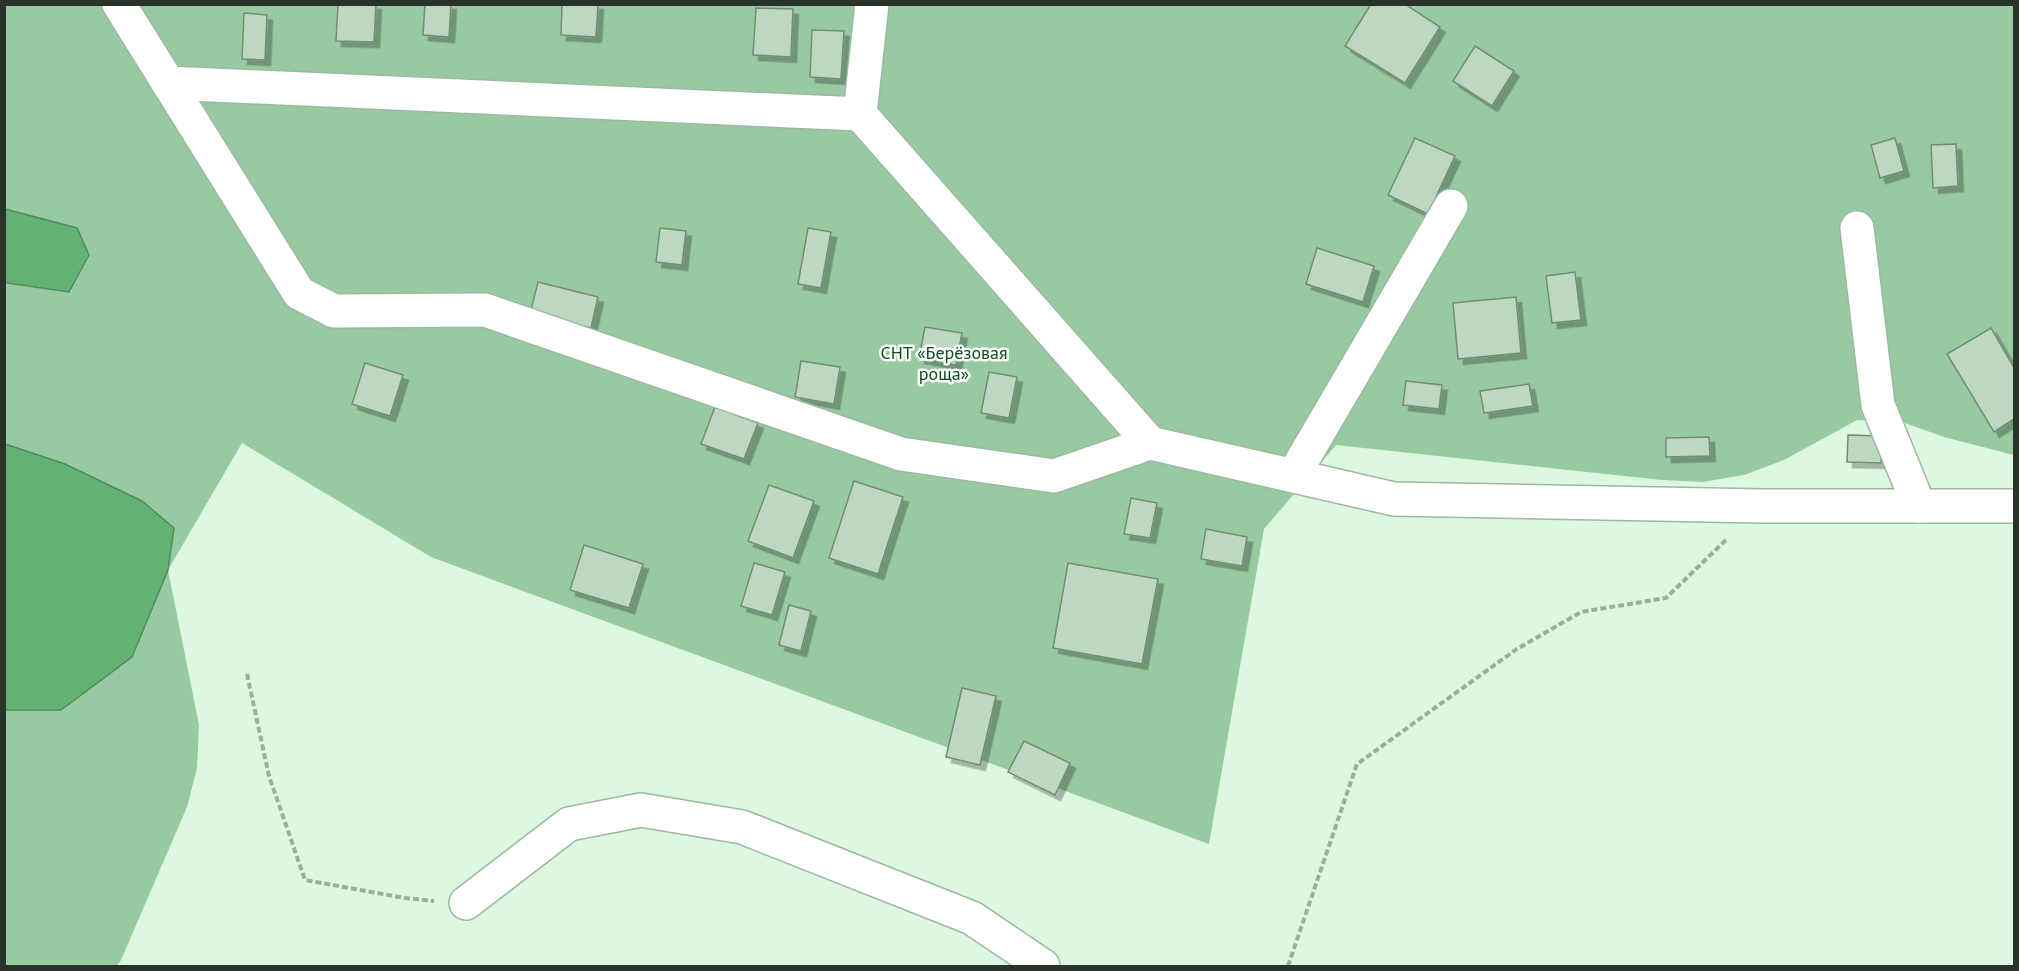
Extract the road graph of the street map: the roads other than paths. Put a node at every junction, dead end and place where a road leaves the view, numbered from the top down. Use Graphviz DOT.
graph roads {
  1 [pos="119,4"];
  2 [pos="872,4"];
  3 [pos="168,83"];
  4 [pos="860,114"];
  5 [pos="1451,206"];
  6 [pos="1857,228"];
  7 [pos="1150,442"];
  8 [pos="1293,476"];
  9 [pos="1919,506"];
  10 [pos="2014,507"];
  11 [pos="466,903"];
  12 [pos="1043,966"];
  1 -- 3 [label="street"];
  2 -- 4 [label="street"];
  3 -- 4 [label="street"];
  3 -- 7 [label="street"];
  4 -- 7 [label="street"];
  5 -- 8 [label="street"];
  6 -- 9 [label="street"];
  7 -- 8 [label="street"];
  8 -- 9 [label="street"];
  9 -- 10 [label="street"];
  11 -- 12 [label="street"];
}
